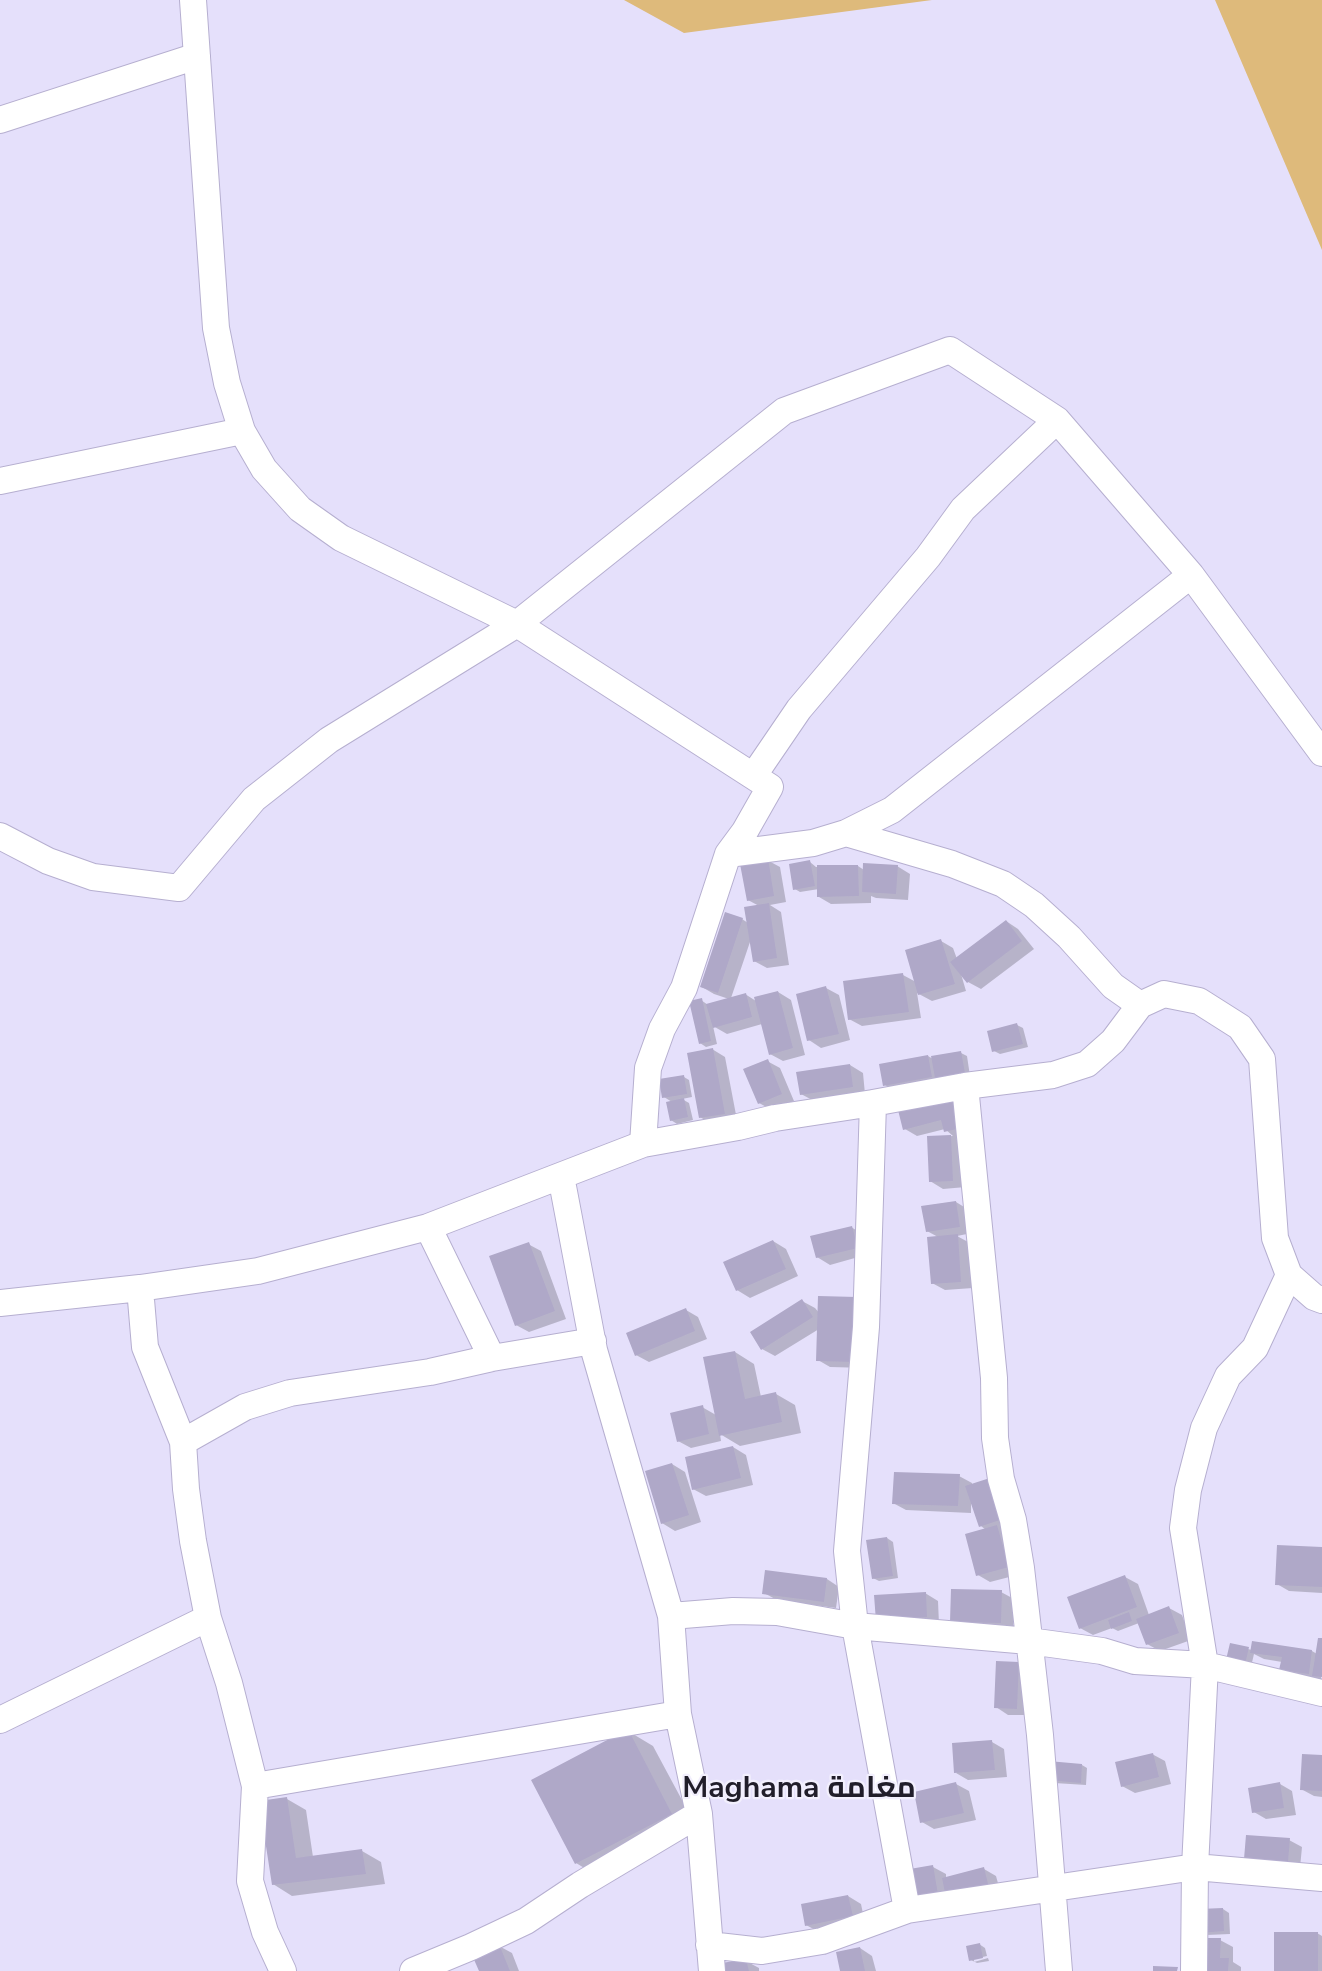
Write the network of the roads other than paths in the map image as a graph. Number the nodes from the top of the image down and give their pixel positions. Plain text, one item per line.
1 (193, 0) edge
2 (197, 56) junction
3 (0, 120) edge
4 (1058, 420) junction
5 (242, 431) junction
6 (0, 481) edge
7 (1191, 575) junction
8 (517, 624) junction
9 (1322, 753) edge
10 (754, 775) junction
11 (846, 833) junction
12 (0, 837) edge
13 (728, 854) junction
14 (1140, 1005) junction
15 (965, 1086) junction
16 (873, 1103) junction
17 (643, 1144) junction
18 (561, 1176) junction
19 (428, 1227) junction
20 (1289, 1275) junction
21 (140, 1288) junction
22 (1322, 1300) edge
23 (0, 1303) edge
24 (592, 1341) junction
25 (492, 1358) junction
26 (183, 1442) junction
27 (671, 1616) junction
28 (208, 1618) junction
29 (855, 1626) junction
30 (1029, 1641) junction
31 (1205, 1665) junction
32 (1322, 1693) edge
33 (678, 1714) junction
34 (0, 1720) edge
35 (255, 1786) junction
36 (699, 1814) junction
37 (1195, 1867) junction
38 (1322, 1878) edge
39 (1052, 1889) junction
40 (907, 1910) junction
41 (709, 1945) junction
42 (283, 1971) edge
43 (413, 1971) edge
44 (712, 1971) edge
45 (1059, 1971) edge
46 (1194, 1971) edge

1 - 2 street
2 - 3 street
2 - 5 street
4 - 7 street
4 - 8 street
4 - 10 street
5 - 6 street
5 - 8 street
7 - 9 street
7 - 11 street
8 - 10 street
8 - 12 street
10 - 13 street
11 - 13 street
11 - 14 street
13 - 17 street
14 - 15 street
14 - 20 street
15 - 16 street
15 - 30 street
16 - 17 street
16 - 29 street
17 - 18 street
18 - 19 street
18 - 24 street
19 - 21 street
19 - 25 street
20 - 22 street
20 - 31 street
21 - 23 street
21 - 26 street
24 - 25 street
24 - 27 street
25 - 26 street
26 - 28 street
27 - 29 street
27 - 33 street
28 - 34 street
28 - 35 street
29 - 30 street
29 - 40 street
30 - 31 street
30 - 39 street
31 - 32 street
31 - 37 street
33 - 35 street
33 - 36 street
35 - 42 street
36 - 41 street
36 - 43 street
37 - 38 street
37 - 39 street
37 - 46 street
39 - 40 street
39 - 45 street
40 - 41 street
41 - 44 street

